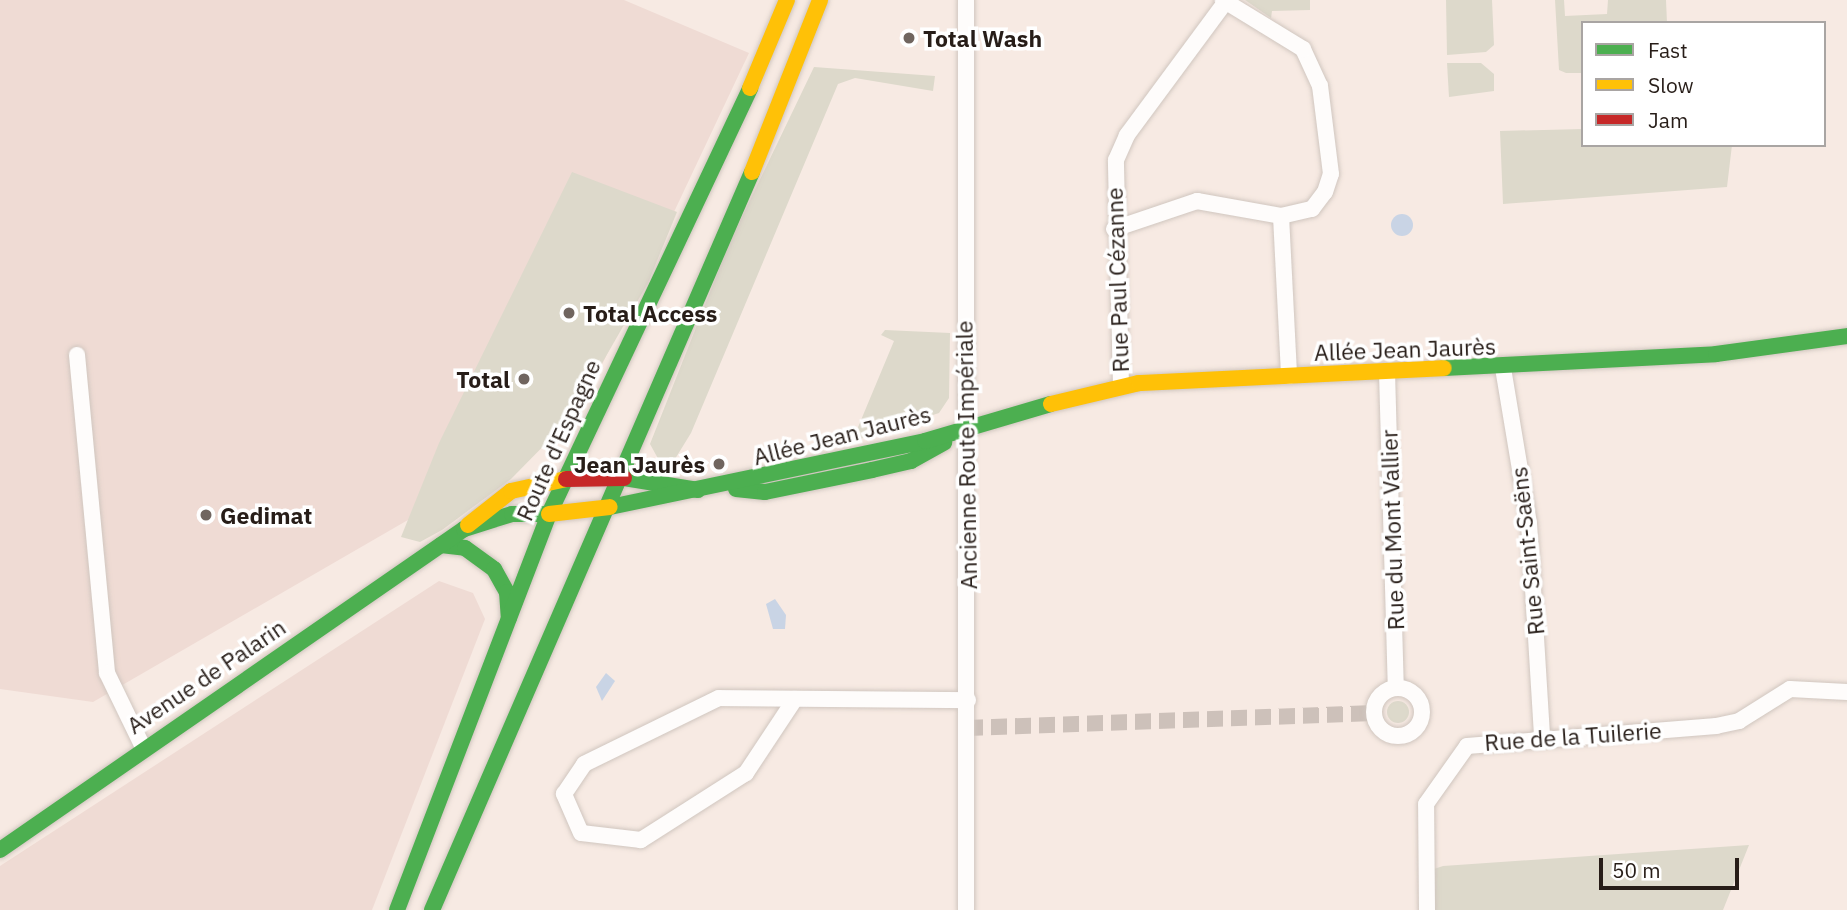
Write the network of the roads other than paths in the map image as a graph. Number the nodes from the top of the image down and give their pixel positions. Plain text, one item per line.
1 (787, 0) edge
2 (820, 0) edge
3 (966, 0) edge
4 (1226, 0) edge
5 (1281, 216) junction
6 (1114, 229) junction
7 (1847, 336) edge
8 (77, 355) dead end
9 (1503, 368) junction
10 (1387, 372) junction
11 (1289, 376) junction
12 (1121, 386) junction
13 (967, 424) junction
14 (624, 478) junction
15 (566, 479) junction
16 (700, 491) junction
17 (610, 507) junction
18 (549, 514) junction
19 (464, 529) junction
20 (441, 545) junction
21 (506, 632) junction
22 (1396, 688) dead end
23 (1847, 692) edge
24 (795, 699) junction
25 (968, 700) junction
26 (1542, 736) junction
27 (143, 747) junction
28 (0, 850) edge
29 (397, 910) edge
30 (432, 910) edge
31 (966, 910) edge
32 (1427, 910) edge

1 - 15 main road, Route d'Espagne
2 - 14 main road
3 - 13 street, Ancienne Route Impériale
4 - 5 street
4 - 6 street, Rue Paul Cézanne
5 - 6 street
5 - 11 street
6 - 12 street, Rue Paul Cézanne
7 - 9 main road, Allée Jean Jaurès
8 - 27 street
9 - 10 main road, Allée Jean Jaurès
9 - 26 street, Rue Saint-Saëns
10 - 11 main road, Allée Jean Jaurès
10 - 22 street, Rue du Mont Vallier
11 - 12 main road, Allée Jean Jaurès
12 - 13 main road, Allée Jean Jaurès
13 - 16 main road, Allée Jean Jaurès
13 - 25 street, Ancienne Route Impériale
14 - 15 main road, Allée Jean Jaurès
14 - 16 main road, Allée Jean Jaurès
14 - 17 main road
15 - 18 main road, Route d'Espagne
15 - 19 main road, Avenue de Palarin
16 - 17 main road, Allée Jean Jaurès
17 - 18 main road, Allée Jean Jaurès
17 - 30 main road
18 - 19 main road, Avenue de Palarin
18 - 21 main road, Route d'Espagne
19 - 20 main road, Avenue de Palarin
20 - 21 main road
20 - 27 main road, Avenue de Palarin
21 - 29 main road, Route d'Espagne
23 - 26 street, Rue de la Tuilerie
24 - 24 street
24 - 25 street
25 - 31 street, Ancienne Route Impériale
26 - 32 street, Rue de la Tuilerie
27 - 28 main road, Avenue de Palarin

